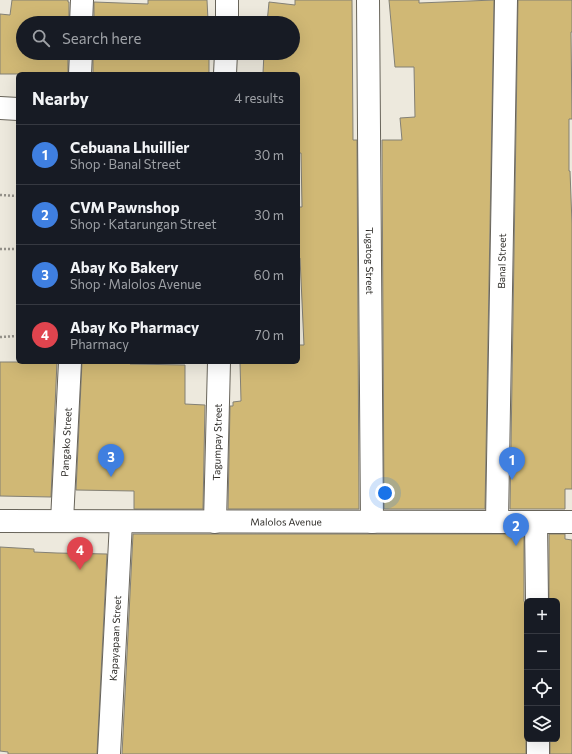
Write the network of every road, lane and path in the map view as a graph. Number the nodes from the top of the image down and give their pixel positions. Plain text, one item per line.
1 (82, 0) edge
2 (227, 0) edge
3 (368, 0) edge
4 (506, 0) edge
5 (81, 16) edge
6 (227, 16) edge
7 (81, 60) edge
8 (226, 60) edge
9 (80, 72) edge
10 (225, 72) edge
11 (0, 108) edge
12 (16, 109) edge
13 (0, 195) edge
14 (16, 196) edge
15 (0, 249) edge
16 (16, 249) edge
17 (16, 336) edge
18 (0, 337) edge
19 (70, 364) edge
20 (219, 364) edge
21 (62, 521) junction
22 (498, 521) junction
23 (0, 522) edge
24 (121, 522) junction
25 (215, 522) junction
26 (372, 522) junction
27 (536, 522) junction
28 (572, 522) edge
29 (537, 598) edge
30 (538, 742) edge
31 (109, 754) edge
32 (538, 754) edge

1 - 5 street
2 - 6 street
3 - 26 street, Tugatog Street
4 - 22 street, Banal Street
7 - 9 street
8 - 10 street
11 - 12 street
13 - 14 path
15 - 16 path
17 - 18 path
19 - 21 street, Pangako Street
20 - 25 street, Tagumpay Street
21 - 23 street, Malolos Avenue
21 - 24 street, Malolos Avenue
22 - 26 street, Malolos Avenue
22 - 27 street, Malolos Avenue
24 - 25 street, Malolos Avenue
24 - 31 street, Kapayapaan Street
25 - 26 street, Malolos Avenue
27 - 28 street, Malolos Avenue
27 - 29 street
30 - 32 street

